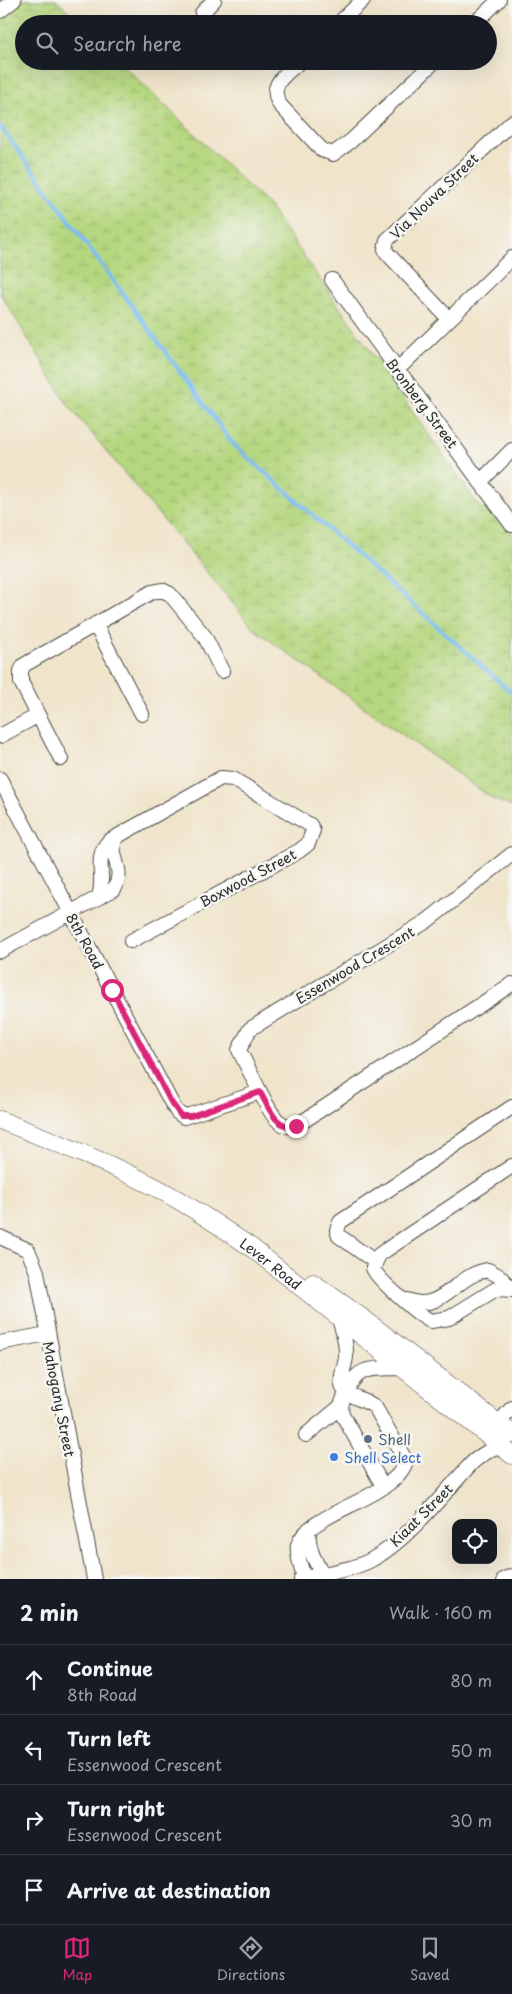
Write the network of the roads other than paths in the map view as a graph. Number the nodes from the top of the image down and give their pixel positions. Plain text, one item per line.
1 (14, 0) edge
2 (214, 0) edge
3 (363, 0) edge
4 (499, 0) edge
5 (0, 11) edge
6 (202, 13) dead end
7 (347, 15) edge
8 (483, 15) edge
9 (291, 70) edge
10 (426, 70) edge
11 (512, 122) edge
12 (512, 258) edge
13 (332, 280) dead end
14 (449, 319) junction
15 (397, 370) junction
16 (512, 450) edge
17 (480, 482) junction
18 (512, 525) edge
19 (96, 624) junction
20 (222, 671) dead end
21 (142, 714) dead end
22 (37, 716) junction
23 (0, 736) edge
24 (61, 759) dead end
25 (0, 779) edge
26 (512, 854) edge
27 (70, 914) junction
28 (131, 941) dead end
29 (0, 951) edge
30 (512, 984) edge
31 (260, 1092) junction
32 (512, 1107) edge
33 (0, 1112) edge
34 (0, 1120) edge
35 (512, 1166) edge
36 (0, 1237) edge
37 (374, 1261) junction
38 (512, 1290) edge
39 (404, 1299) junction
40 (339, 1319) junction
41 (47, 1334) junction
42 (0, 1343) edge
43 (401, 1368) junction
44 (346, 1393) junction
45 (340, 1407) junction
46 (512, 1408) edge
47 (306, 1435) dead end
48 (504, 1436) edge
49 (383, 1486) junction
50 (309, 1529) junction
51 (322, 1574) junction
52 (512, 1576) edge
53 (94, 1579) edge
54 (303, 1579) edge
55 (504, 1579) edge

1 - 5 street
2 - 6 street
3 - 7 street
4 - 8 street
9 - 10 street
11 - 14 street, Via Nouva Street
12 - 14 street
13 - 15 street, Bronberg Street
14 - 15 street
15 - 17 street, Bronberg Street
16 - 17 street
17 - 18 street, Bronberg Street
19 - 20 street
19 - 21 street
19 - 22 street
22 - 23 street
22 - 24 street
25 - 27 street, 8th Road
26 - 31 street, Essenwood Crescent
27 - 28 street, Boxwood Street
27 - 29 street, Boxwood Street
27 - 31 street, 8th Road
30 - 31 street, Essenwood Crescent
32 - 37 street
33 - 48 main road, Lever Road
34 - 40 main road, Lever Road
35 - 37 street
36 - 41 street, Mahogany Street
37 - 39 street
38 - 39 street
38 - 39 street
40 - 43 main road, Lever Road
40 - 44 street
41 - 42 street
41 - 53 street, Mahogany Street
43 - 44 street
43 - 48 main road, Lever Road
44 - 45 street
44 - 49 street
45 - 47 street
45 - 49 street
46 - 48 street, Kiaat Street
48 - 51 street, Kiaat Street
49 - 50 street
50 - 51 street
50 - 54 street
51 - 54 street, Kiaat Street
52 - 55 street

